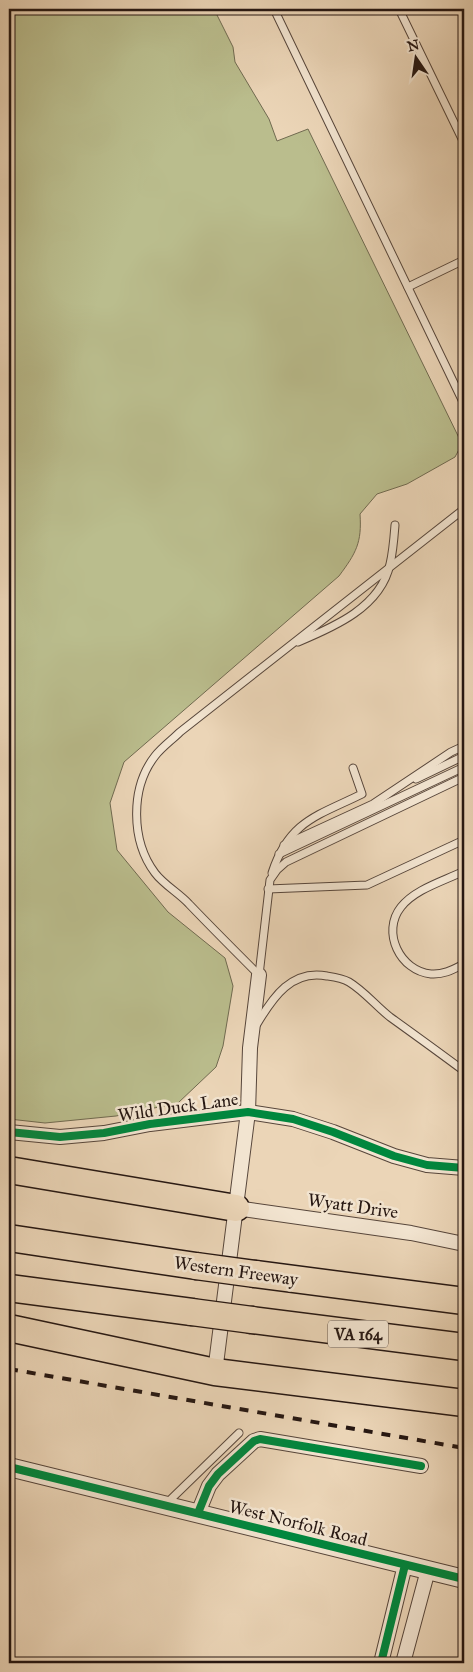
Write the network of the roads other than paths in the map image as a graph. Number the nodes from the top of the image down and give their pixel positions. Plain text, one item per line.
1 (274, 9) edge
2 (399, 9) edge
3 (464, 144) edge
4 (464, 260) edge
5 (408, 287) junction
6 (464, 404) edge
7 (464, 509) edge
8 (396, 525) dead end
9 (390, 566) junction
10 (286, 648) junction
11 (464, 746) edge
12 (464, 756) edge
13 (464, 767) edge
14 (353, 768) dead end
15 (464, 777) edge
16 (393, 790) junction
17 (464, 840) edge
18 (284, 845) junction
19 (280, 854) junction
20 (464, 871) edge
21 (270, 880) junction
22 (268, 889) junction
23 (464, 964) edge
24 (258, 975) junction
25 (252, 1033) junction
26 (464, 1072) edge
27 (248, 1112) junction
28 (9, 1132) edge
29 (464, 1168) edge
30 (9, 1170) edge
31 (236, 1208) junction
32 (9, 1238) edge
33 (464, 1244) edge
34 (9, 1288) edge
35 (464, 1301) edge
36 (9, 1328) edge
37 (464, 1347) edge
38 (215, 1372) junction
39 (464, 1403) edge
40 (239, 1433) dead end
41 (421, 1466) dead end
42 (9, 1467) edge
43 (165, 1505) junction
44 (198, 1513) junction
45 (405, 1564) junction
46 (428, 1570) junction
47 (464, 1579) edge
48 (381, 1663) edge
49 (403, 1663) edge

1 - 5 lane
2 - 3 lane
4 - 5 lane
5 - 6 lane
7 - 9 lane
8 - 9 lane
9 - 10 lane
9 - 10 lane
10 - 24 lane
11 - 16 lane
12 - 16 lane
13 - 19 lane
14 - 18 lane
15 - 21 lane
16 - 18 lane
17 - 22 lane
18 - 19 lane
19 - 21 lane
20 - 23 lane
21 - 22 lane
22 - 24 lane
24 - 25 street
25 - 26 lane
25 - 27 street
27 - 28 street, Wild Duck Lane
27 - 29 street, Wild Duck Lane
27 - 31 street
30 - 31 highway
31 - 33 street, Wyatt Drive
31 - 38 street
32 - 35 highway, Western Freeway, bridge
34 - 37 highway, VA 164, bridge
36 - 38 highway
38 - 39 highway
40 - 43 lane
41 - 44 street
42 - 43 street, West Norfolk Road
43 - 44 street, West Norfolk Road
44 - 45 street, West Norfolk Road
45 - 46 street, West Norfolk Road
45 - 48 street
46 - 47 street, West Norfolk Road
46 - 49 street

